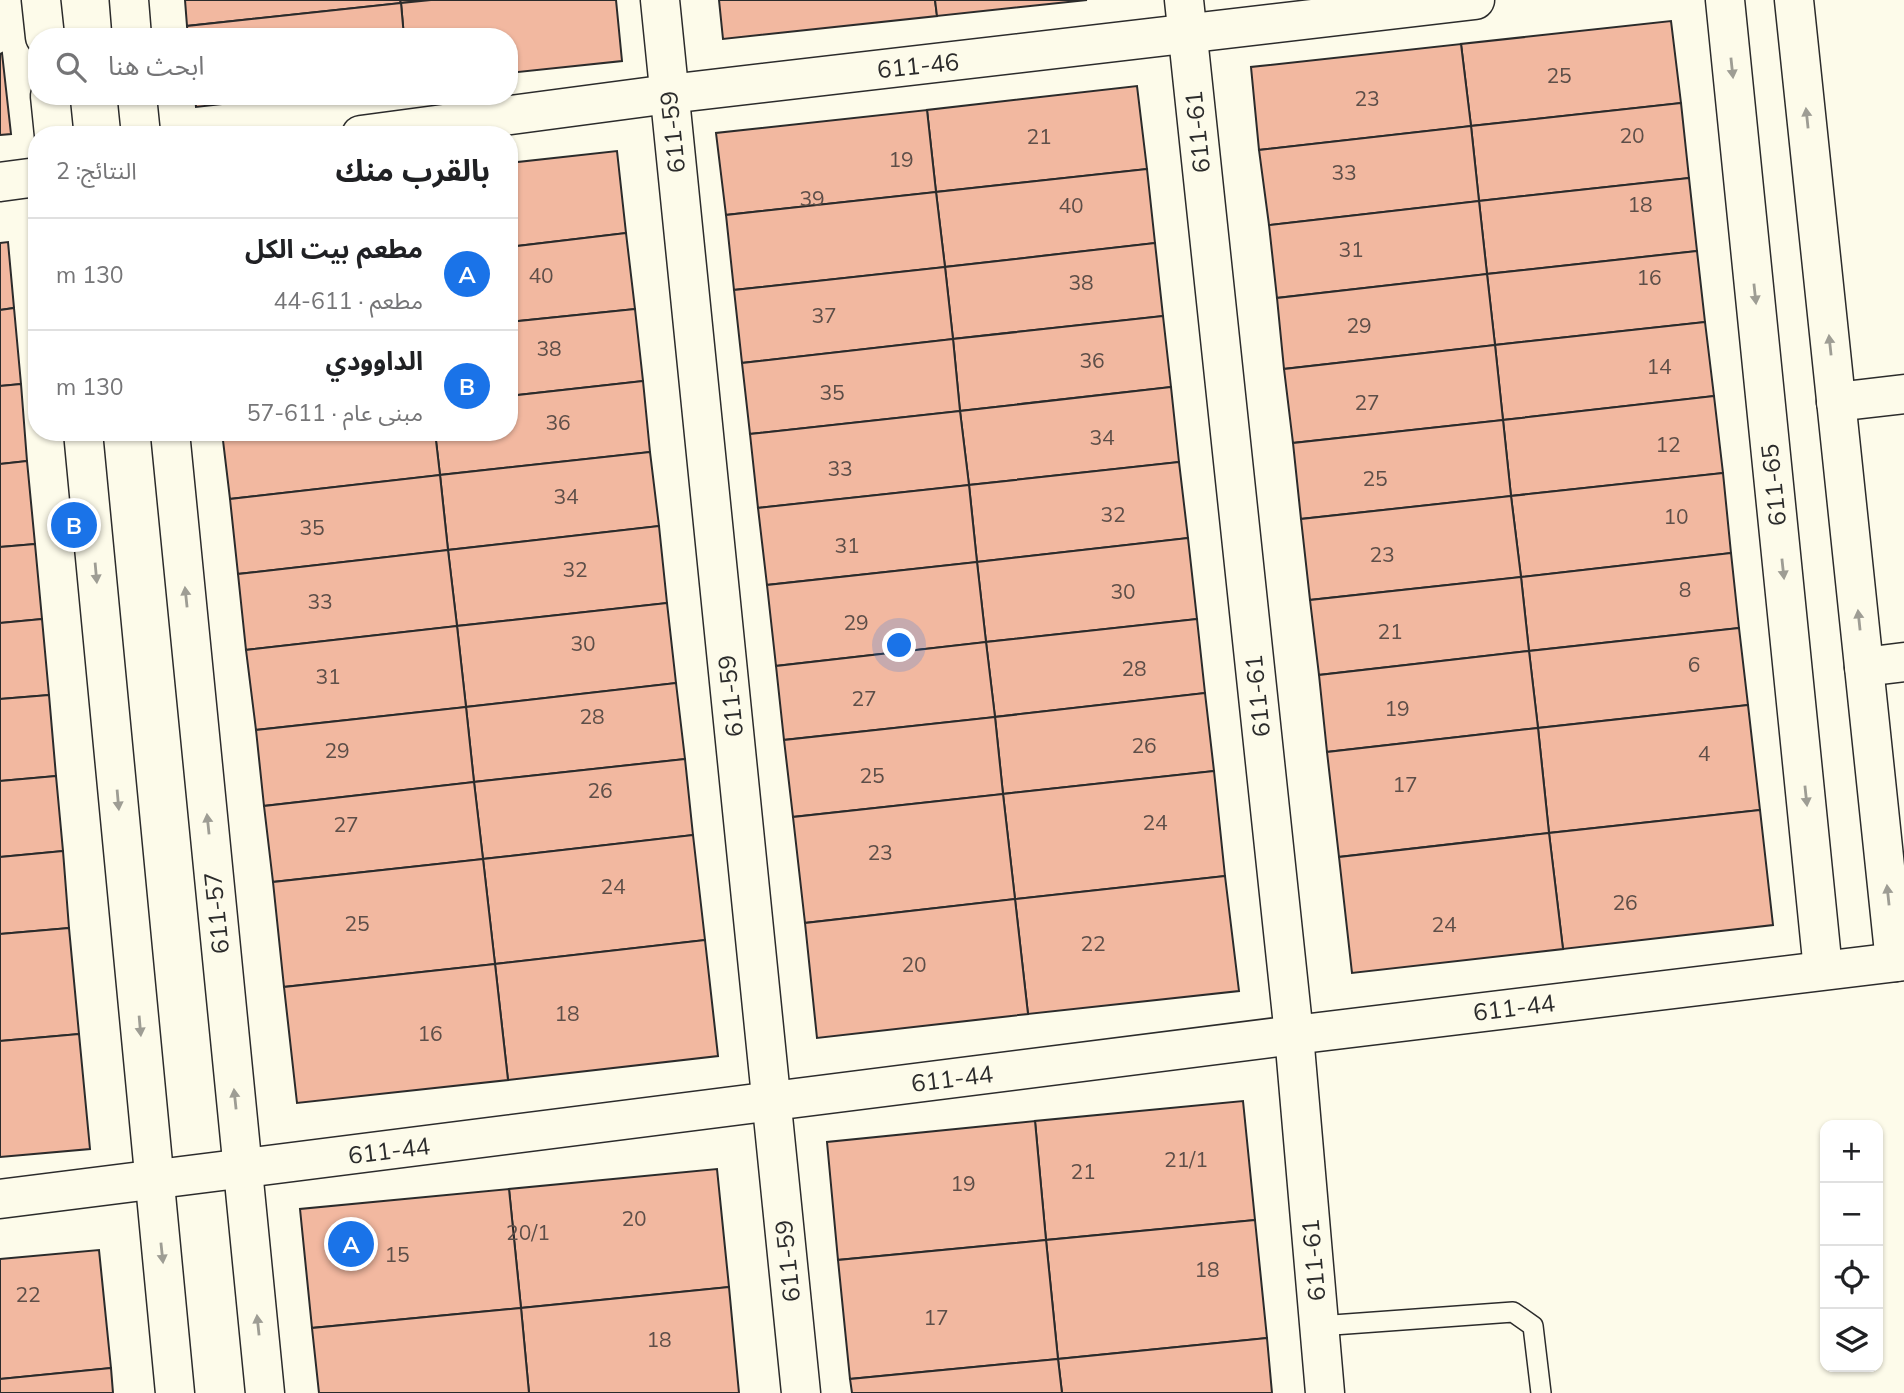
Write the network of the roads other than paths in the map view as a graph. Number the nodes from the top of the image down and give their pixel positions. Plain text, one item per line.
1 (41, 0) edge
2 (129, 0) edge
3 (660, 0) edge
4 (1475, 0) edge
5 (1725, 0) edge
6 (1794, 0) edge
7 (1186, 18) edge
8 (44, 28) edge
9 (131, 28) edge
10 (668, 94) junction
11 (51, 105) edge
12 (138, 105) edge
13 (53, 126) edge
14 (140, 126) edge
15 (428, 126) edge
16 (28, 178) edge
17 (0, 182) edge
18 (1904, 394) edge
19 (1836, 402) junction
20 (84, 441) edge
21 (171, 441) edge
22 (1904, 662) edge
23 (1864, 667) junction
24 (1900, 962) edge
25 (1823, 970) junction
26 (1294, 1035) junction
27 (772, 1102) junction
28 (242, 1169) junction
29 (155, 1180) junction
30 (0, 1199) edge
31 (1319, 1326) junction
32 (175, 1393) edge
33 (265, 1393) edge
34 (801, 1393) edge
35 (1325, 1393) edge
36 (1541, 1393) edge

1 - 8 street
2 - 9 street
3 - 10 street, 611-59
4 - 7 street, 611-46
5 -> 25 street, 611-65
19 -> 6 street
7 - 10 street, 611-46
7 - 26 street, 611-61
10 - 15 street, 611-46
10 - 27 street, 611-59
11 - 13 street
12 - 14 street
16 - 17 street
18 - 19 street
23 -> 19 street
20 -> 29 street
28 -> 21 street, 611-57
22 - 23 street
24 -> 23 street
24 - 25 street, 611-44
25 - 26 street, 611-44
26 - 27 street, 611-44
26 - 31 street, 611-61
27 - 28 street, 611-44
27 - 34 street, 611-59
28 - 29 street, 611-44
33 -> 28 street, 611-57
29 - 30 street, 611-44
29 -> 32 street
31 - 35 street, 611-61
31 - 36 lane

